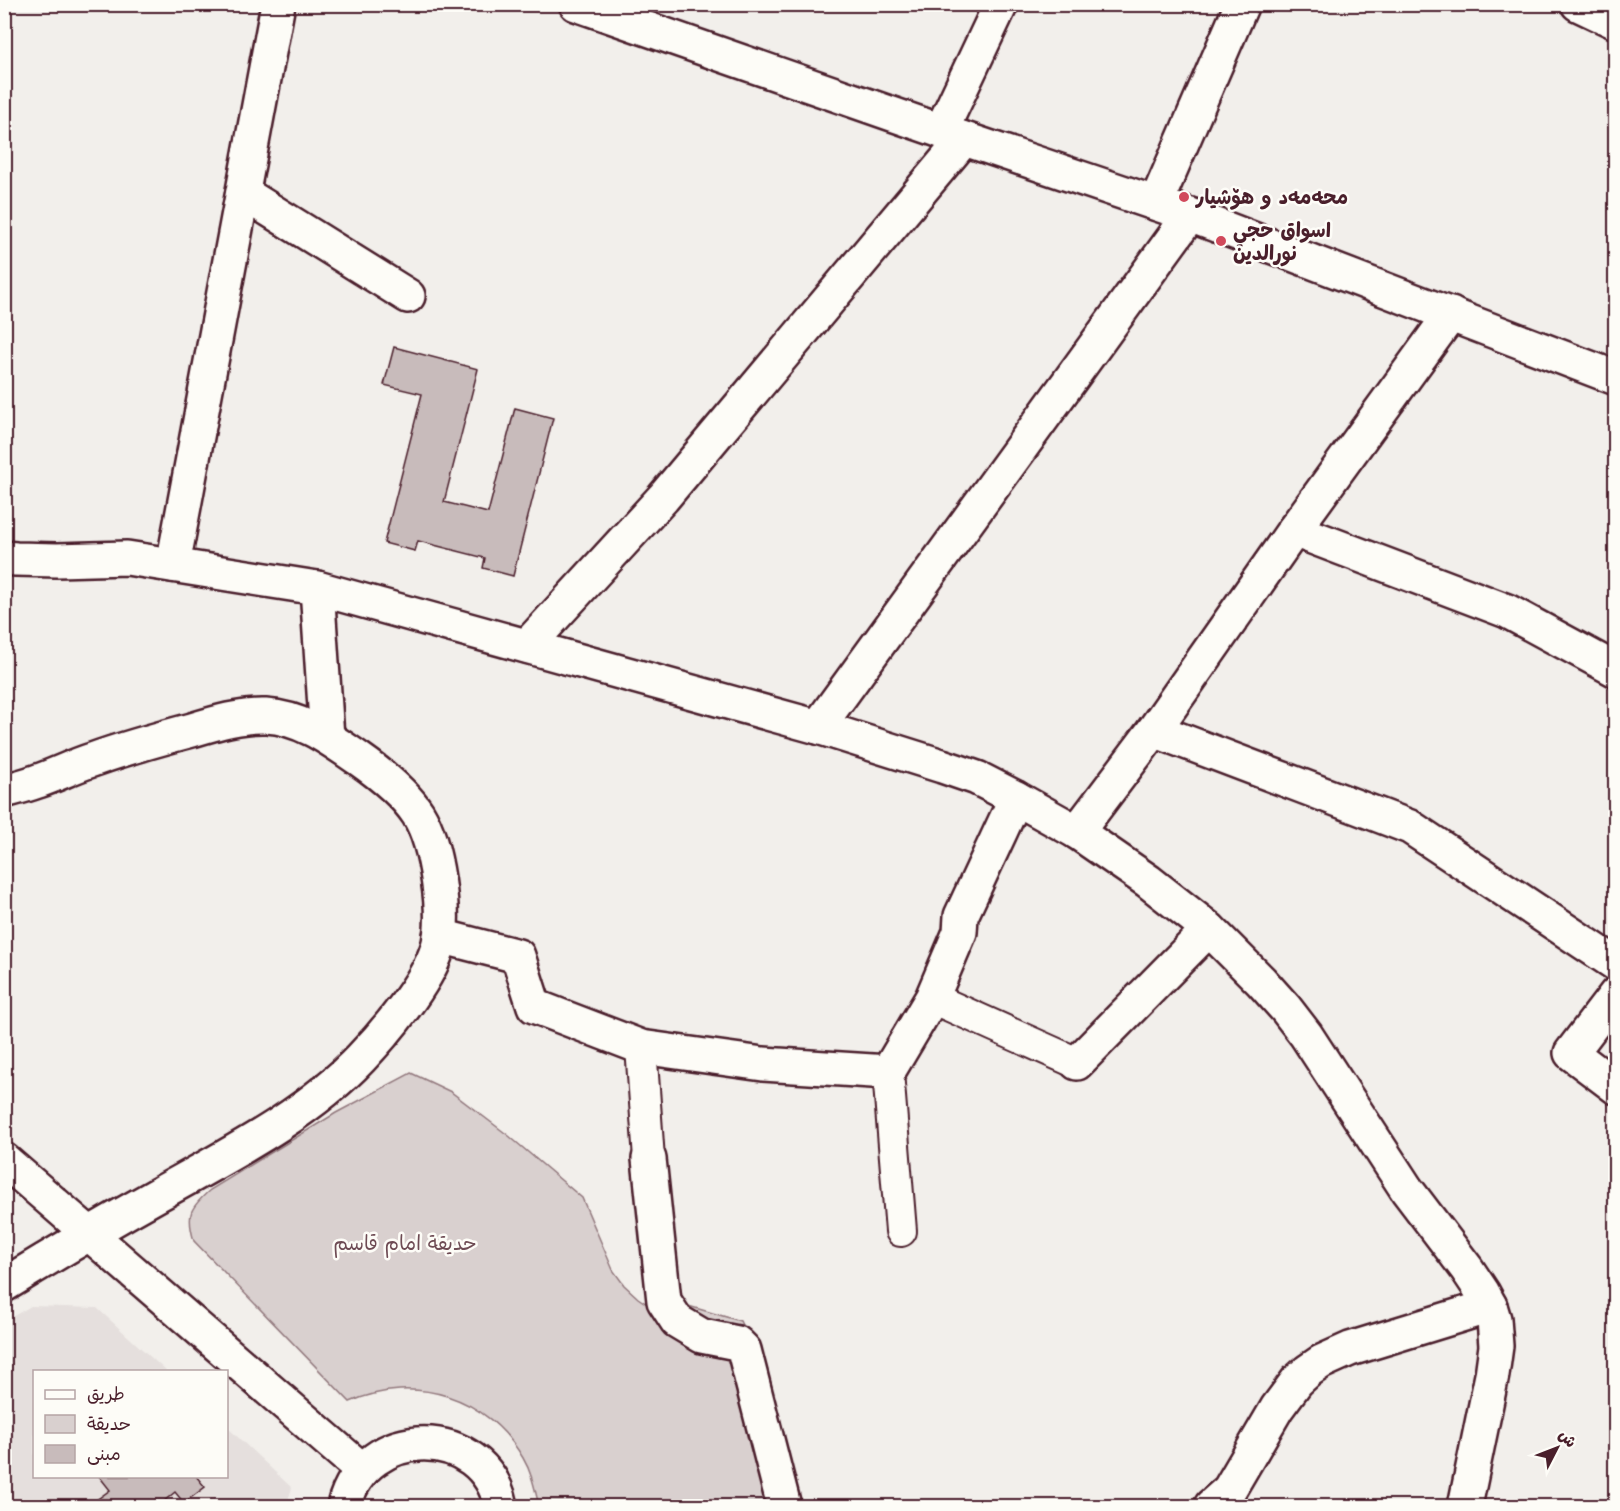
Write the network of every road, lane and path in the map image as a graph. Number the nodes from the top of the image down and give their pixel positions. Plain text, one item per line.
1 (278, 4) edge
2 (576, 4) edge
3 (1001, 4) edge
4 (1242, 4) edge
5 (1578, 4) edge
6 (1616, 22) edge
7 (952, 135) junction
8 (243, 193) junction
9 (1156, 204) junction
10 (1190, 215) junction
11 (408, 296) dead end
12 (1451, 314) junction
13 (1616, 378) edge
14 (1294, 530) junction
15 (4, 558) edge
16 (173, 565) junction
17 (317, 588) junction
18 (527, 646) junction
19 (1616, 670) edge
20 (818, 727) junction
21 (1154, 730) junction
22 (327, 737) junction
23 (4, 791) edge
24 (1017, 798) junction
25 (1077, 832) junction
26 (1209, 929) junction
27 (440, 936) junction
28 (1616, 964) edge
29 (1616, 994) edge
30 (932, 998) junction
31 (641, 1047) junction
32 (1077, 1063) joint
33 (888, 1072) junction
34 (1616, 1087) edge
35 (4, 1160) edge
36 (650, 1160) joint
37 (901, 1231) dead end
38 (89, 1233) junction
39 (4, 1285) edge
40 (1490, 1306) junction
41 (362, 1470) junction
42 (344, 1506) edge
43 (501, 1506) edge
44 (784, 1506) edge
45 (1210, 1506) edge
46 (1465, 1506) edge

1 - 8 street
2 - 7 street
3 - 7 street
4 - 9 street
5 - 6 street
7 - 9 street
7 - 18 street
8 - 11 street
8 - 16 street
9 - 10 street
10 - 12 street
10 - 20 street
12 - 13 street
12 - 14 street
14 - 19 street
14 - 21 street
15 - 16 street
16 - 17 street
17 - 18 street
17 - 22 street
18 - 20 street
20 - 24 street
21 - 25 street
21 - 28 street
22 - 23 street
22 - 27 street
24 - 25 street
24 - 30 street
25 - 26 street
26 - 32 street
26 - 40 street
27 - 31 street
27 - 38 street
29 - 34 street
30 - 32 street
30 - 33 street
31 - 33 street
31 - 36 street
33 - 37 street
35 - 38 street
36 - 44 street
38 - 39 street
38 - 41 street
40 - 45 street
40 - 46 street
41 - 42 street
41 - 43 street

